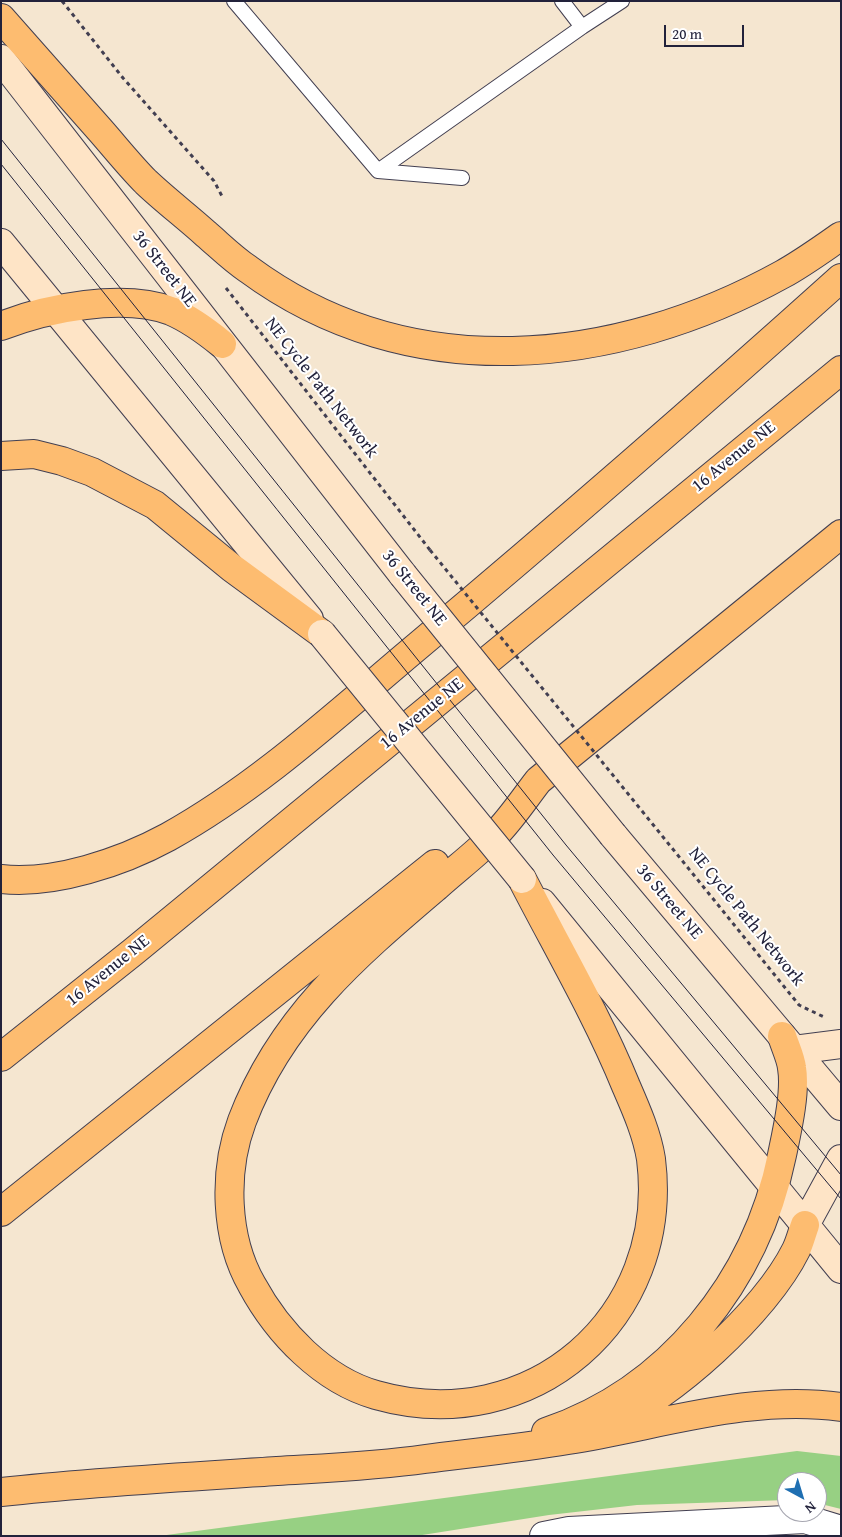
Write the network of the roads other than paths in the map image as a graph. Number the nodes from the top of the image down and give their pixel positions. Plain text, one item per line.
1 (234, 1) edge
2 (562, 1) edge
3 (622, 1) edge
4 (1, 18) edge
5 (582, 27) junction
6 (1, 59) edge
7 (378, 171) junction
8 (462, 178) dead end
9 (841, 236) edge
10 (1, 243) edge
11 (841, 278) edge
12 (56, 310) junction
13 (1, 326) edge
14 (222, 344) junction
15 (841, 370) edge
16 (1, 456) edge
17 (841, 534) edge
18 (322, 634) junction
19 (538, 781) junction
20 (1, 879) edge
21 (522, 879) junction
22 (836, 1032) edge
23 (788, 1043) junction
24 (1, 1057) edge
25 (841, 1106) edge
26 (841, 1160) edge
27 (776, 1189) junction
28 (1, 1212) edge
29 (806, 1225) junction
30 (841, 1269) edge
31 (841, 1407) edge
32 (568, 1440) junction
33 (500, 1448) junction
34 (1, 1492) edge
35 (841, 1530) edge
36 (544, 1536) edge

1 - 7 lane
2 - 5 lane
3 - 5 lane
4 - 9 highway
5 - 7 lane
6 - 14 main road, 36 Street NE
7 - 8 lane
10 - 12 main road
11 - 20 highway
12 - 13 highway
12 - 14 highway
12 - 18 main road
14 - 23 main road, 36 Street NE, bridge
15 - 24 highway, 16 Avenue NE
16 - 18 highway
17 - 19 highway
18 - 21 main road, bridge
19 - 21 highway
19 - 28 highway
21 - 27 main road
22 - 23 main road
23 - 25 main road, 36 Street NE
23 - 27 highway
26 - 29 main road
27 - 29 main road
27 - 33 highway
29 - 30 main road
29 - 32 highway
31 - 32 highway
32 - 33 highway
33 - 34 highway
35 - 36 street

